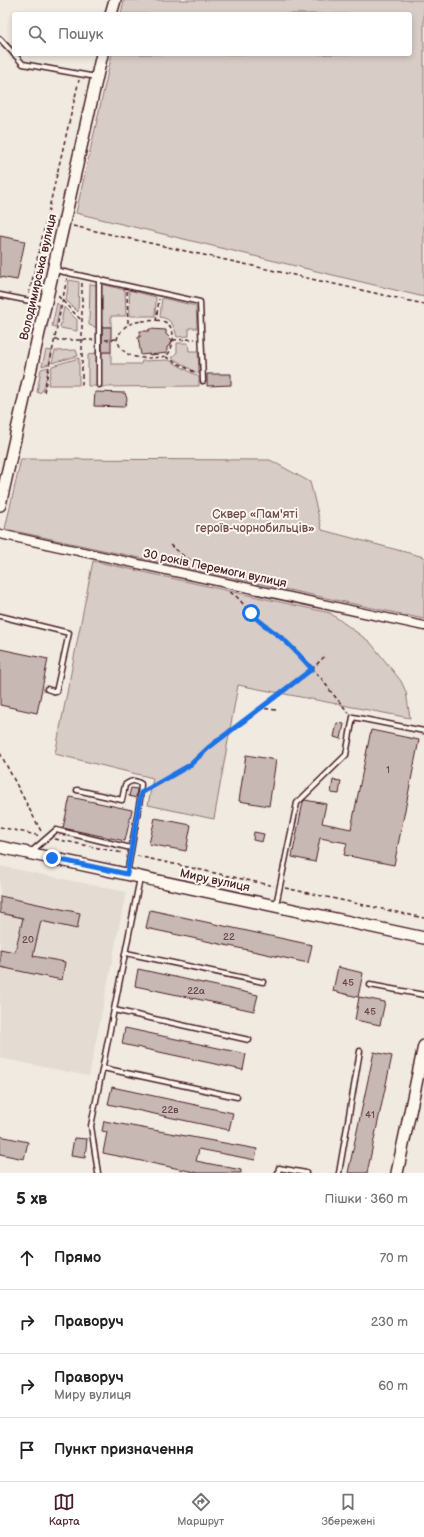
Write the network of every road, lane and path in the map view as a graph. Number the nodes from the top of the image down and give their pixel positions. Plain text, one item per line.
1 (115, 0) edge
2 (112, 12) edge
3 (0, 39) edge
4 (12, 52) edge
5 (16, 56) edge
6 (101, 56) edge
7 (80, 74) junction
8 (96, 77) junction
9 (63, 224) junction
10 (53, 270) junction
11 (69, 273) junction
12 (82, 276) junction
13 (99, 279) junction
14 (127, 285) junction
15 (160, 293) junction
16 (0, 295) edge
17 (57, 295) dead end
18 (27, 301) junction
19 (45, 304) junction
20 (424, 304) edge
21 (82, 321) junction
22 (156, 321) junction
23 (128, 324) junction
24 (202, 339) junction
25 (55, 340) junction
26 (82, 340) junction
27 (173, 340) junction
28 (165, 356) junction
29 (203, 379) joint
30 (82, 385) dead end
31 (99, 385) dead end
32 (44, 392) dead end
33 (0, 505) edge
34 (0, 534) edge
35 (170, 545) dead end
36 (212, 573) dead end
37 (227, 590) dead end
38 (0, 616) edge
39 (424, 626) edge
40 (324, 657) dead end
41 (312, 669) junction
42 (47, 690) dead end
43 (262, 708) junction
44 (276, 710) dead end
45 (353, 717) junction
46 (424, 731) edge
47 (0, 753) edge
48 (77, 790) dead end
49 (141, 793) junction
50 (0, 827) edge
51 (48, 837) junction
52 (0, 847) edge
53 (131, 848) junction
54 (30, 854) junction
55 (130, 855) junction
56 (127, 874) junction
57 (140, 877) junction
58 (277, 886) dead end
59 (285, 888) dead end
60 (276, 906) junction
61 (424, 918) edge
62 (424, 938) edge
63 (126, 953) junction
64 (263, 982) dead end
65 (370, 985) dead end
66 (424, 995) edge
67 (114, 1010) junction
68 (249, 1040) dead end
69 (424, 1046) edge
70 (360, 1051) dead end
71 (103, 1068) junction
72 (237, 1097) dead end
73 (98, 1173) edge
74 (278, 1173) edge
75 (306, 1173) edge
76 (339, 1173) edge
77 (397, 1173) edge

1 - 2 street
3 - 4 lane
5 - 7 lane
6 - 8 street, Володимирська вулиця
7 - 8 lane
7 - 18 path
8 - 9 street, Володимирська вулиця
9 - 10 street, Володимирська вулиця
9 - 20 path
10 - 11 lane
10 - 19 street, Володимирська вулиця
11 - 12 lane
11 - 25 path
12 - 13 lane
12 - 21 path
13 - 14 lane
13 - 31 lane
14 - 15 lane
14 - 23 path
15 - 22 path
15 - 24 lane
16 - 18 lane
17 - 21 path
18 - 19 lane
19 - 33 street, Володимирська вулиця
21 - 26 path
22 - 23 path
22 - 27 path
23 - 28 path
24 - 27 path
24 - 29 lane
25 - 26 path
25 - 32 path
26 - 30 path
27 - 28 path
28 - 29 path
34 - 39 street, 30 років Перемоги вулиця
35 - 36 path
37 - 41 path
38 - 42 lane
40 - 41 path
41 - 43 path
41 - 45 path
43 - 44 path
43 - 49 path
45 - 46 lane
45 - 60 lane
47 - 50 path
48 - 49 lane
49 - 53 lane
51 - 53 lane
51 - 54 lane
51 - 55 path
52 - 54 street, Миру вулиця
53 - 55 lane
54 - 56 street, Миру вулиця
55 - 56 lane
55 - 58 path
56 - 57 street, Миру вулиця
57 - 60 street, Миру вулиця
57 - 63 lane
59 - 61 path
60 - 62 street, Миру вулиця
63 - 64 lane
63 - 67 lane
65 - 66 lane
67 - 68 lane
67 - 71 lane
69 - 77 street
70 - 76 lane
71 - 72 lane
71 - 73 lane
74 - 75 lane

